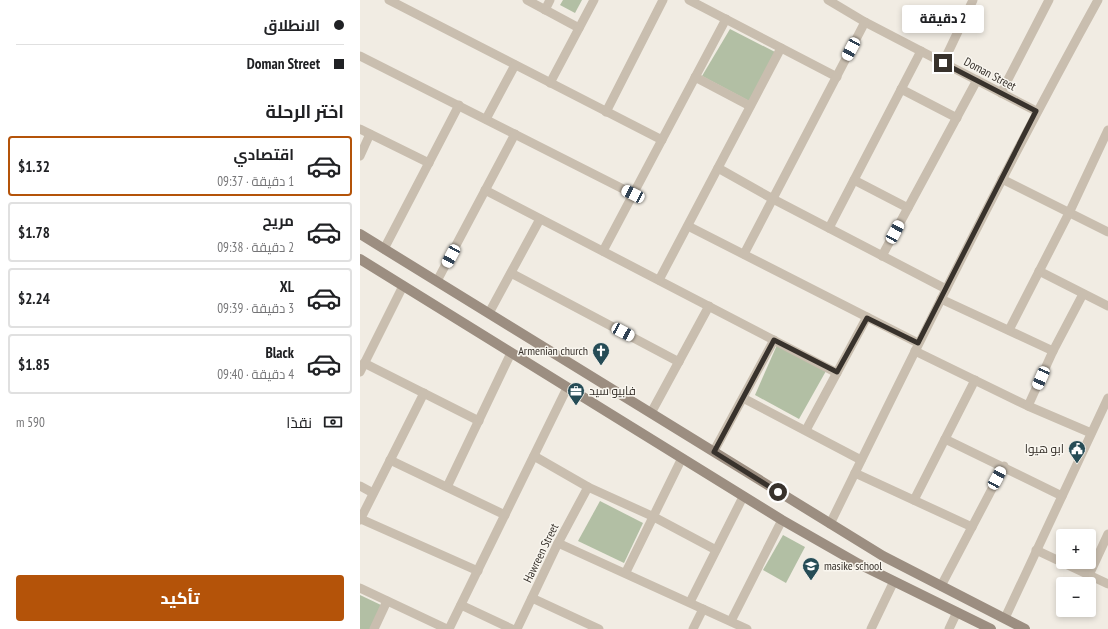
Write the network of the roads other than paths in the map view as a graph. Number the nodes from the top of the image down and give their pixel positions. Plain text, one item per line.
1 (389, 0) edge
2 (527, 0) edge
3 (550, 0) edge
4 (594, 0) edge
5 (663, 0) edge
6 (689, 0) edge
7 (1049, 0) edge
8 (1098, 0) edge
9 (830, 1) edge
10 (971, 1) edge
11 (545, 10) junction
12 (726, 19) junction
13 (865, 22) junction
14 (579, 28) junction
15 (781, 48) junction
16 (921, 51) junction
17 (360, 56) edge
18 (943, 63) junction
19 (515, 65) junction
20 (837, 76) junction
21 (695, 77) junction
22 (977, 80) junction
23 (550, 83) junction
24 (901, 89) junction
25 (1001, 93) junction
26 (459, 105) junction
27 (750, 106) junction
28 (1036, 111) junction
29 (606, 112) junction
30 (957, 118) junction
31 (486, 119) junction
32 (360, 129) edge
33 (1108, 130) edge
34 (370, 134) junction
35 (515, 134) junction
36 (662, 140) junction
37 (360, 156) edge
38 (429, 163) junction
39 (718, 168) junction
40 (1002, 179) junction
41 (854, 180) junction
42 (485, 190) junction
43 (633, 194) junction
44 (773, 199) junction
45 (908, 208) junction
46 (1070, 211) junction
47 (540, 219) junction
48 (688, 226) junction
49 (829, 228) junction
50 (1108, 232) edge
51 (360, 234) edge
52 (384, 249) junction
53 (603, 251) junction
54 (744, 254) junction
55 (882, 256) junction
56 (360, 259) edge
57 (1039, 271) junction
58 (511, 273) junction
59 (659, 280) junction
60 (437, 282) junction
61 (403, 286) junction
62 (946, 289) junction
63 (1083, 294) junction
64 (941, 299) junction
65 (709, 306) junction
66 (1108, 306) edge
67 (489, 313) junction
68 (867, 318) junction
69 (1009, 330) junction
70 (774, 340) junction
71 (916, 347) junction
72 (1053, 351) junction
73 (511, 353) junction
74 (679, 362) junction
75 (364, 363) junction
76 (360, 372) edge
77 (837, 372) junction
78 (975, 380) junction
79 (567, 388) junction
80 (424, 393) junction
81 (743, 398) junction
82 (1107, 404) edge
83 (1028, 406) junction
84 (651, 413) junction
85 (479, 421) junction
86 (806, 430) junction
87 (1091, 433) junction
88 (945, 439) junction
89 (714, 452) junction
90 (534, 456) junction
91 (682, 458) junction
92 (390, 460) junction
93 (861, 460) junction
94 (1004, 466) junction
95 (855, 473) junction
96 (360, 486) edge
97 (447, 487) junction
98 (588, 487) junction
99 (374, 493) junction
100 (1062, 496) junction
101 (743, 497) junction
102 (914, 500) junction
103 (505, 515) junction
104 (654, 517) junction
105 (360, 519) edge
106 (782, 520) junction
107 (830, 524) junction
108 (972, 527) junction
109 (1108, 534) edge
110 (558, 543) junction
111 (716, 550) junction
112 (1036, 550) junction
113 (478, 571) junction
114 (626, 572) junction
115 (1089, 575) junction
116 (894, 581) junction
117 (1108, 584) edge
118 (941, 586) junction
119 (360, 588) edge
120 (532, 598) junction
121 (387, 601) junction
122 (690, 602) junction
123 (461, 605) junction
124 (703, 609) junction
125 (957, 612) junction
126 (1005, 618) junction
127 (731, 621) junction
128 (374, 629) edge
129 (448, 629) edge
130 (512, 629) edge
131 (517, 629) edge
132 (599, 629) edge
133 (693, 629) edge
134 (747, 629) edge
135 (871, 629) edge
136 (949, 629) edge
137 (991, 629) edge
138 (1025, 629) edge

1 - 19 street
2 - 11 street
3 - 11 street
4 - 14 street
5 - 29 street
6 - 12 street
7 - 25 street
8 - 28 street
9 - 13 street, Doman Street
10 - 18 street
11 - 14 street
12 - 15 street
12 - 21 street
13 - 16 street, Doman Street
13 - 20 street
14 - 23 street
15 - 20 street
15 - 27 street
16 - 18 street, Doman Street
16 - 24 street
17 - 26 street
18 - 22 street, Doman Street
19 - 23 street
19 - 31 street
20 - 44 street
21 - 27 street
21 - 36 street
22 - 25 street, Doman Street
22 - 30 street
23 - 29 street
24 - 30 street
24 - 41 street
25 - 28 street, Doman Street
26 - 31 street
26 - 38 street
27 - 39 street
28 - 40 street
29 - 36 street
30 - 45 street
31 - 35 street
32 - 34 street
33 - 46 street
34 - 37 street
34 - 38 street
35 - 42 street
35 - 43 street
36 - 43 street
38 - 52 street
39 - 44 street
39 - 48 street
40 - 46 street
40 - 62 street
41 - 45 street
41 - 49 street
42 - 47 street
42 - 60 street
43 - 53 street
44 - 49 street
44 - 54 street
45 - 55 street
46 - 50 street
46 - 57 street
47 - 53 street
47 - 58 street
48 - 54 street
48 - 59 street
49 - 55 street
51 - 52 street
52 - 60 street
53 - 59 street
54 - 68 street
55 - 62 street
56 - 61 street
57 - 63 street
57 - 69 street
58 - 67 street
58 - 74 street
59 - 65 street
60 - 67 street
61 - 73 street
61 - 75 street
62 - 64 street
63 - 66 street
63 - 72 street
64 - 69 street
64 - 71 street
65 - 70 street
65 - 74 street
67 - 84 street
68 - 71 street
68 - 77 street
69 - 72 street
70 - 77 street
70 - 81 street
71 - 78 street
71 - 93 street
72 - 83 street
73 - 79 street
73 - 85 street
74 - 84 street
75 - 76 street
75 - 80 street
77 - 86 street
78 - 83 street
78 - 88 street
79 - 90 street
79 - 91 street
80 - 85 street
80 - 92 street
81 - 86 street
81 - 89 street
82 - 87 street
83 - 87 street
84 - 89 street
85 - 97 street
86 - 93 street
87 - 100 street
88 - 94 street
88 - 102 street
89 - 107 street
90 - 98 street
90 - 103 street
91 - 101 street
91 - 104 street
92 - 97 street
92 - 99 street
93 - 95 street
94 - 100 street
94 - 108 street
95 - 102 street
95 - 107 street
96 - 99 street
97 - 103 street
98 - 104 street
98 - 110 street, Hawreen Street
99 - 105 street
100 - 112 street
101 - 106 street
101 - 111 street
102 - 108 street
103 - 113 street
104 - 111 street
104 - 114 street
105 - 113 street
106 - 116 street
106 - 127 street
107 - 118 street
108 - 118 street
109 - 115 street
110 - 114 street
110 - 120 street, Hawreen Street
111 - 122 street
112 - 115 street
112 - 126 street
113 - 123 street
114 - 122 street
115 - 117 street
116 - 125 street
116 - 135 street
118 - 126 street
119 - 121 street
120 - 131 street, Hawreen Street
120 - 132 street
121 - 128 street
121 - 129 street
122 - 124 street
123 - 129 street
123 - 130 street
124 - 127 street
124 - 133 street
125 - 136 street
125 - 137 street
126 - 138 street
127 - 134 street

